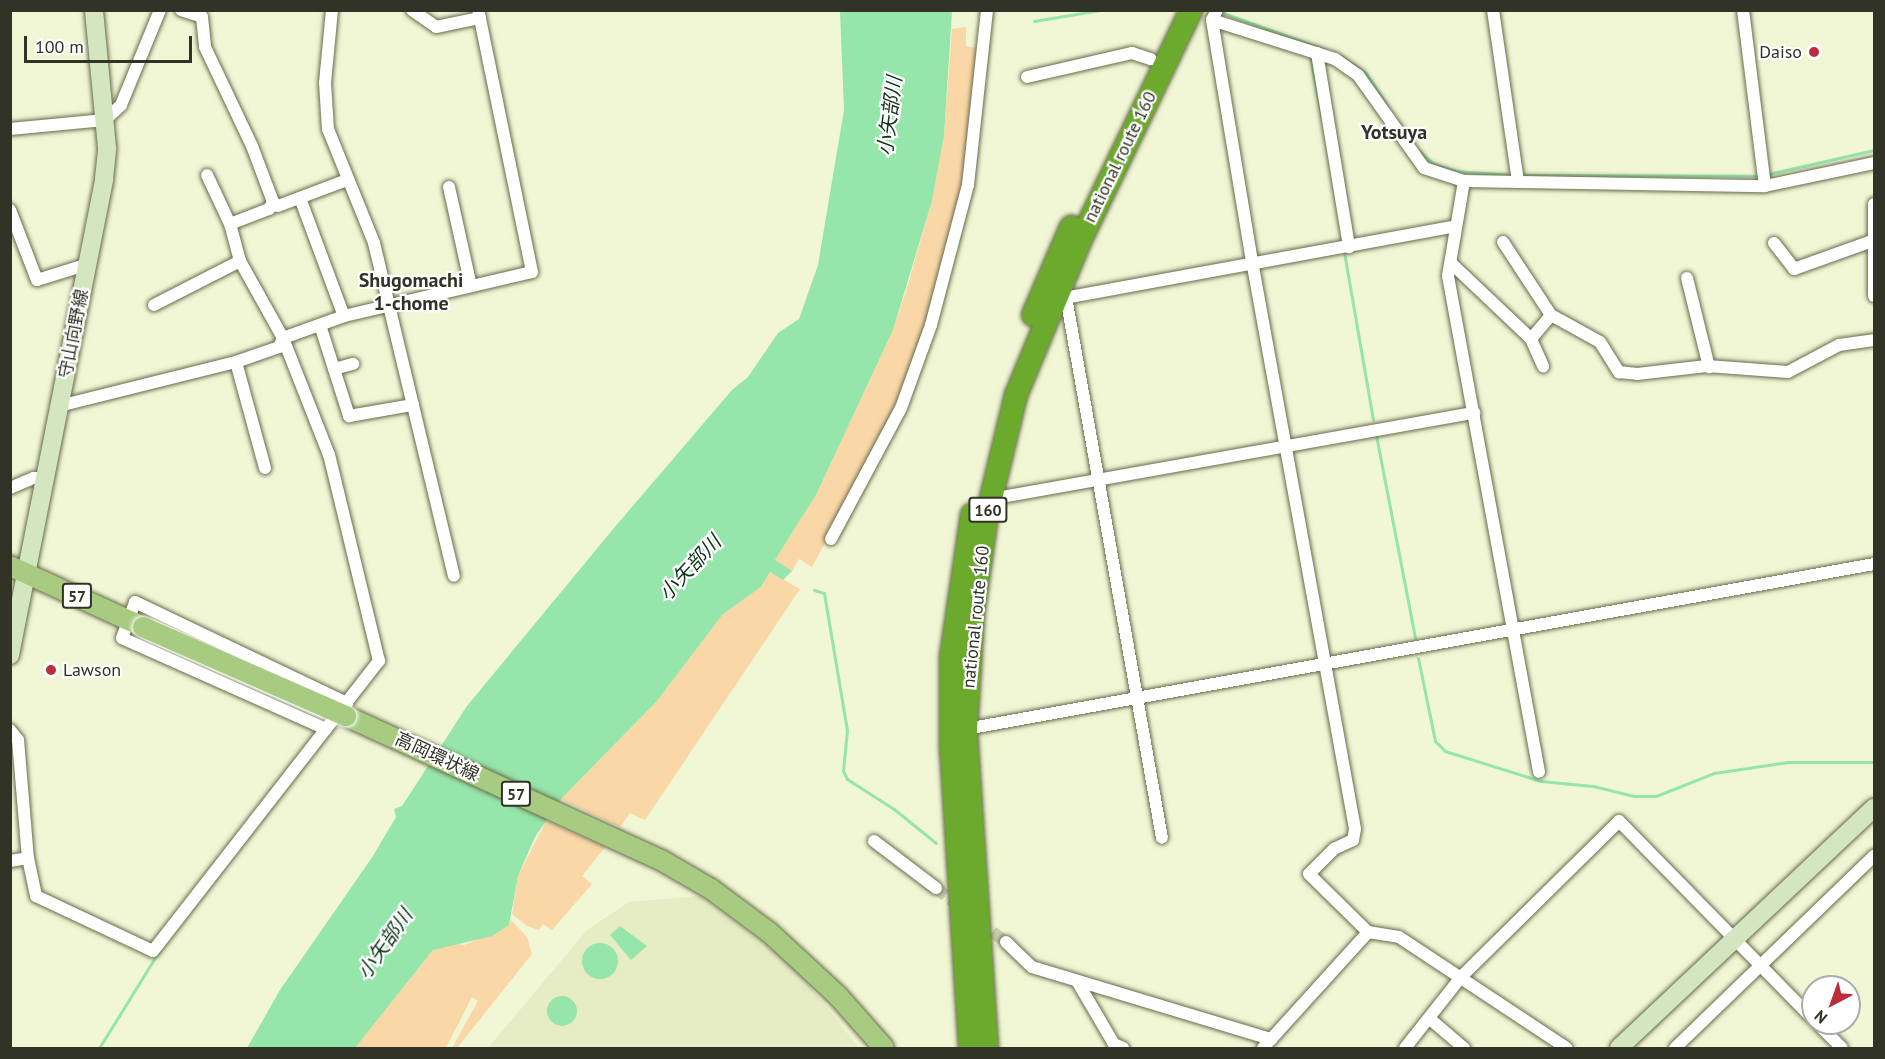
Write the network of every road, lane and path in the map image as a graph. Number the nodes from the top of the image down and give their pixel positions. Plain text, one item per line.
1 (94, 10) edge
2 (160, 10) edge
3 (181, 10) edge
4 (332, 10) edge
5 (412, 10) edge
6 (987, 10) edge
7 (1174, 10) edge
8 (1191, 10) edge
9 (1492, 10) edge
10 (1743, 10) edge
11 (479, 14) edge
12 (1214, 15) edge
13 (1317, 53) junction
14 (1151, 59) junction
15 (1028, 77) dead end
16 (105, 120) junction
17 (10, 129) edge
18 (1875, 163) edge
19 (207, 175) dead end
20 (1517, 176) junction
21 (347, 180) junction
22 (1464, 181) junction
23 (1766, 186) junction
24 (449, 187) dead end
25 (300, 198) junction
26 (273, 202) junction
27 (1875, 204) edge
28 (12, 218) edge
29 (230, 224) junction
30 (1453, 227) junction
31 (1872, 241) junction
32 (1503, 242) dead end
33 (1774, 243) dead end
34 (1349, 247) junction
35 (240, 261) junction
36 (1252, 261) junction
37 (1451, 263) junction
38 (88, 264) junction
39 (1687, 278) dead end
40 (471, 286) junction
41 (1875, 296) edge
42 (1061, 298) junction
43 (389, 304) junction
44 (154, 305) dead end
45 (1551, 315) junction
46 (344, 316) junction
47 (320, 325) junction
48 (283, 338) junction
49 (1532, 339) junction
50 (1875, 340) edge
51 (236, 362) junction
52 (353, 364) dead end
53 (1543, 366) dead end
54 (1709, 367) junction
55 (334, 369) junction
56 (413, 405) junction
57 (59, 406) junction
58 (1474, 413) junction
59 (1284, 448) junction
60 (265, 468) dead end
61 (47, 478) junction
62 (1099, 480) junction
63 (11, 485) edge
64 (990, 499) junction
65 (831, 539) dead end
66 (1875, 564) edge
67 (18, 570) edge
68 (454, 574) dead end
69 (135, 623) junction
70 (1512, 631) junction
71 (10, 655) edge
72 (1326, 664) junction
73 (1135, 697) junction
74 (347, 710) junction
75 (327, 729) junction
76 (966, 729) junction
77 (10, 730) edge
78 (1539, 772) dead end
79 (1875, 808) edge
80 (1162, 838) dead end
81 (874, 841) dead end
82 (1875, 856) edge
83 (28, 858) junction
84 (10, 861) edge
85 (936, 888) tunnel mouth
86 (1368, 932) junction
87 (1735, 938) junction
88 (1006, 942) tunnel mouth
89 (1761, 966) junction
90 (1461, 977) junction
91 (1077, 981) junction
92 (1801, 1007) edge
93 (1430, 1019) junction
94 (1829, 1035) edge
95 (1548, 1043) edge
96 (1267, 1044) edge
97 (884, 1048) edge
98 (970, 1048) edge
99 (987, 1048) edge
100 (1123, 1048) edge
101 (1405, 1048) edge
102 (1464, 1048) edge
103 (1567, 1048) edge
104 (1619, 1048) edge
105 (1675, 1048) edge
106 (1842, 1048) edge

1 - 16 main road, 守山向野線
2 - 16 street
3 - 26 street
4 - 21 street
5 - 11 street
6 - 65 street
7 - 14 highway, national route 160 / 160
8 - 42 highway, national route 160 / 160
9 - 20 street
10 - 23 street
11 - 40 street
12 - 13 street
12 - 36 street
13 - 22 street
13 - 34 street
14 - 15 street
14 - 98 highway, national route 160 / 160
16 - 17 street
16 - 38 main road, 守山向野線
18 - 23 street
19 - 29 street
20 - 22 street
20 - 23 street
21 - 25 street
21 - 43 street
22 - 30 street
24 - 40 street
25 - 26 street
25 - 46 street
26 - 29 street
27 - 31 street
28 - 38 street
29 - 35 street
30 - 34 street
30 - 37 street
31 - 33 street
31 - 41 street
32 - 45 street
34 - 36 street
35 - 44 street
35 - 48 street
36 - 42 street
36 - 59 street
37 - 49 street
37 - 58 street
38 - 57 main road, 守山向野線
39 - 54 street
40 - 43 street
42 - 62 street
42 - 64 highway, national route 160 / 160
43 - 46 street
43 - 56 street
45 - 49 street
45 - 54 street
46 - 47 street
47 - 48 street
47 - 55 street
48 - 51 street
48 - 74 street
49 - 53 street
50 - 54 street
51 - 57 street
51 - 60 street
52 - 55 street
55 - 56 street
56 - 68 street
57 - 61 main road, 守山向野線
58 - 59 street
58 - 70 street
59 - 62 street
59 - 72 street
61 - 63 street
61 - 67 main road, 守山向野線
62 - 64 street
62 - 73 street
64 - 76 highway, national route 160 / 160
66 - 70 street
67 - 69 main road, 高岡環状線 / 57
67 - 71 main road, 守山向野線
69 - 74 main road, 高岡環状線 / 57, bridge
69 - 74 street
69 - 75 street
70 - 72 street
70 - 78 street
72 - 73 street
72 - 86 street
73 - 76 street
73 - 80 street
74 - 75 street
74 - 97 main road, 高岡環状線 / 57
75 - 83 street
76 - 99 highway, national route 160 / 160
77 - 83 street
79 - 87 main road
81 - 85 street
82 - 89 street
83 - 84 street
86 - 90 street
86 - 96 street
87 - 89 street
87 - 90 street
87 - 104 main road
88 - 91 street
89 - 92 street
89 - 105 street
90 - 93 street
90 - 95 street
91 - 96 street
91 - 100 street
93 - 101 street
93 - 102 street
94 - 106 street
95 - 103 street

